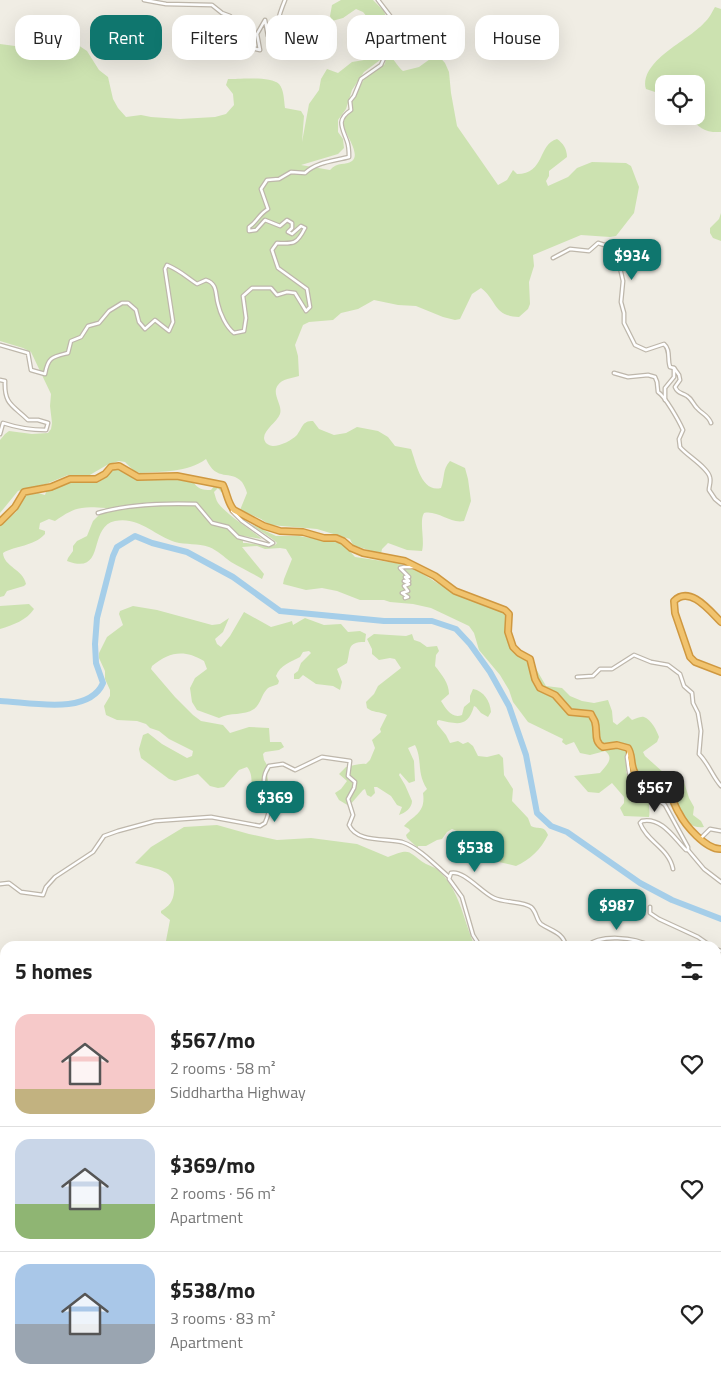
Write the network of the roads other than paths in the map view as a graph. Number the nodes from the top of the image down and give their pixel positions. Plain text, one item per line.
1 (144, 0) edge
2 (286, 0) edge
3 (378, 0) edge
4 (553, 258) dead end
5 (0, 345) edge
6 (674, 368) junction
7 (614, 373) dead end
8 (0, 380) edge
9 (665, 402) junction
10 (711, 423) dead end
11 (0, 434) edge
12 (721, 504) edge
13 (230, 507) junction
14 (98, 513) dead end
15 (0, 522) edge
16 (416, 567) junction
17 (405, 598) dead end
18 (721, 622) edge
19 (721, 672) edge
20 (577, 676) dead end
21 (629, 750) junction
22 (721, 786) edge
23 (721, 831) edge
24 (701, 838) junction
25 (721, 849) edge
26 (688, 850) junction
27 (673, 869) dead end
28 (449, 878) junction
29 (721, 882) edge
30 (0, 884) edge
31 (650, 907) dead end
32 (477, 941) edge
33 (564, 941) edge
34 (594, 941) edge
35 (638, 941) edge
36 (703, 941) edge

1 - 2 street
3 - 5 street
4 - 6 street
6 - 9 street
6 - 10 street
7 - 9 street
8 - 11 street
9 - 12 street
13 - 14 street
13 - 15 highway
13 - 16 highway
16 - 17 street
16 - 21 highway
18 - 19 highway
20 - 22 street
21 - 24 highway
21 - 26 street
23 - 24 street
24 - 25 highway
26 - 27 street
26 - 29 street
28 - 30 street
28 - 32 street
28 - 33 street
31 - 36 street
34 - 35 street

